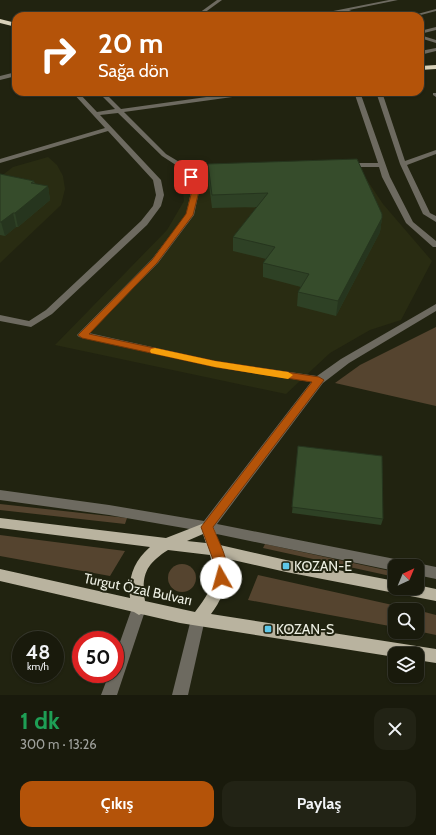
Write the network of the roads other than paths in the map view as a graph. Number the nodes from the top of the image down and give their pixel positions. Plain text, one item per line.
1 (220, 0) edge
2 (396, 0) edge
3 (345, 10) junction
4 (436, 10) edge
5 (203, 12) edge
6 (333, 12) edge
7 (351, 12) edge
8 (424, 13) edge
9 (0, 21) edge
10 (12, 24) edge
11 (436, 28) edge
12 (424, 32) edge
13 (424, 38) edge
14 (436, 42) edge
15 (436, 49) edge
16 (424, 52) edge
17 (436, 67) edge
18 (424, 68) edge
19 (12, 75) edge
20 (0, 78) edge
21 (79, 96) edge
22 (105, 96) edge
23 (224, 96) edge
24 (357, 96) edge
25 (380, 96) edge
26 (119, 110) junction
27 (95, 114) junction
28 (109, 129) junction
29 (436, 152) edge
30 (0, 161) edge
31 (403, 164) junction
32 (381, 165) junction
33 (342, 166) edge
34 (232, 167) edge
35 (185, 168) junction
36 (436, 213) edge
37 (427, 214) junction
38 (436, 220) edge
39 (436, 245) edge
40 (436, 307) edge
41 (0, 318) edge
42 (319, 380) junction
43 (0, 495) edge
44 (0, 523) edge
45 (207, 527) junction
46 (168, 543) junction
47 (215, 550) junction
48 (388, 564) edge
49 (424, 570) edge
50 (436, 573) edge
51 (0, 575) edge
52 (388, 586) edge
53 (424, 593) edge
54 (436, 595) edge
55 (139, 608) junction
56 (198, 619) junction
57 (436, 656) edge
58 (109, 695) edge
59 (180, 695) edge

1 - 5 street
2 - 3 street
3 - 6 street
3 - 7 street
4 - 8 street
9 - 10 highway
11 - 12 street
13 - 14 street
15 - 16 street
17 - 18 highway
19 - 20 street
21 - 27 street
22 - 26 street
23 - 26 street
24 - 32 street
25 - 31 street
26 - 27 street
26 - 35 street
27 - 28 street
28 - 30 street
28 - 41 street
29 - 31 street
31 - 37 street
32 - 33 street
32 - 39 street
34 - 35 street
35 - 42 street
36 - 37 street
37 - 38 street
40 - 42 street
42 - 45 street
43 - 45 street
44 - 46 main road
45 - 46 main road
45 - 47 main road
45 - 48 street
46 - 47 main road
46 - 55 main road
47 - 52 main road
47 - 56 main road
49 - 50 street
51 - 55 main road, Turgut Özal Bulvarı
53 - 54 main road
55 - 56 main road, Turgut Özal Bulvarı
55 - 58 street
56 - 57 main road, Turgut Özal Bulvarı
56 - 59 street

